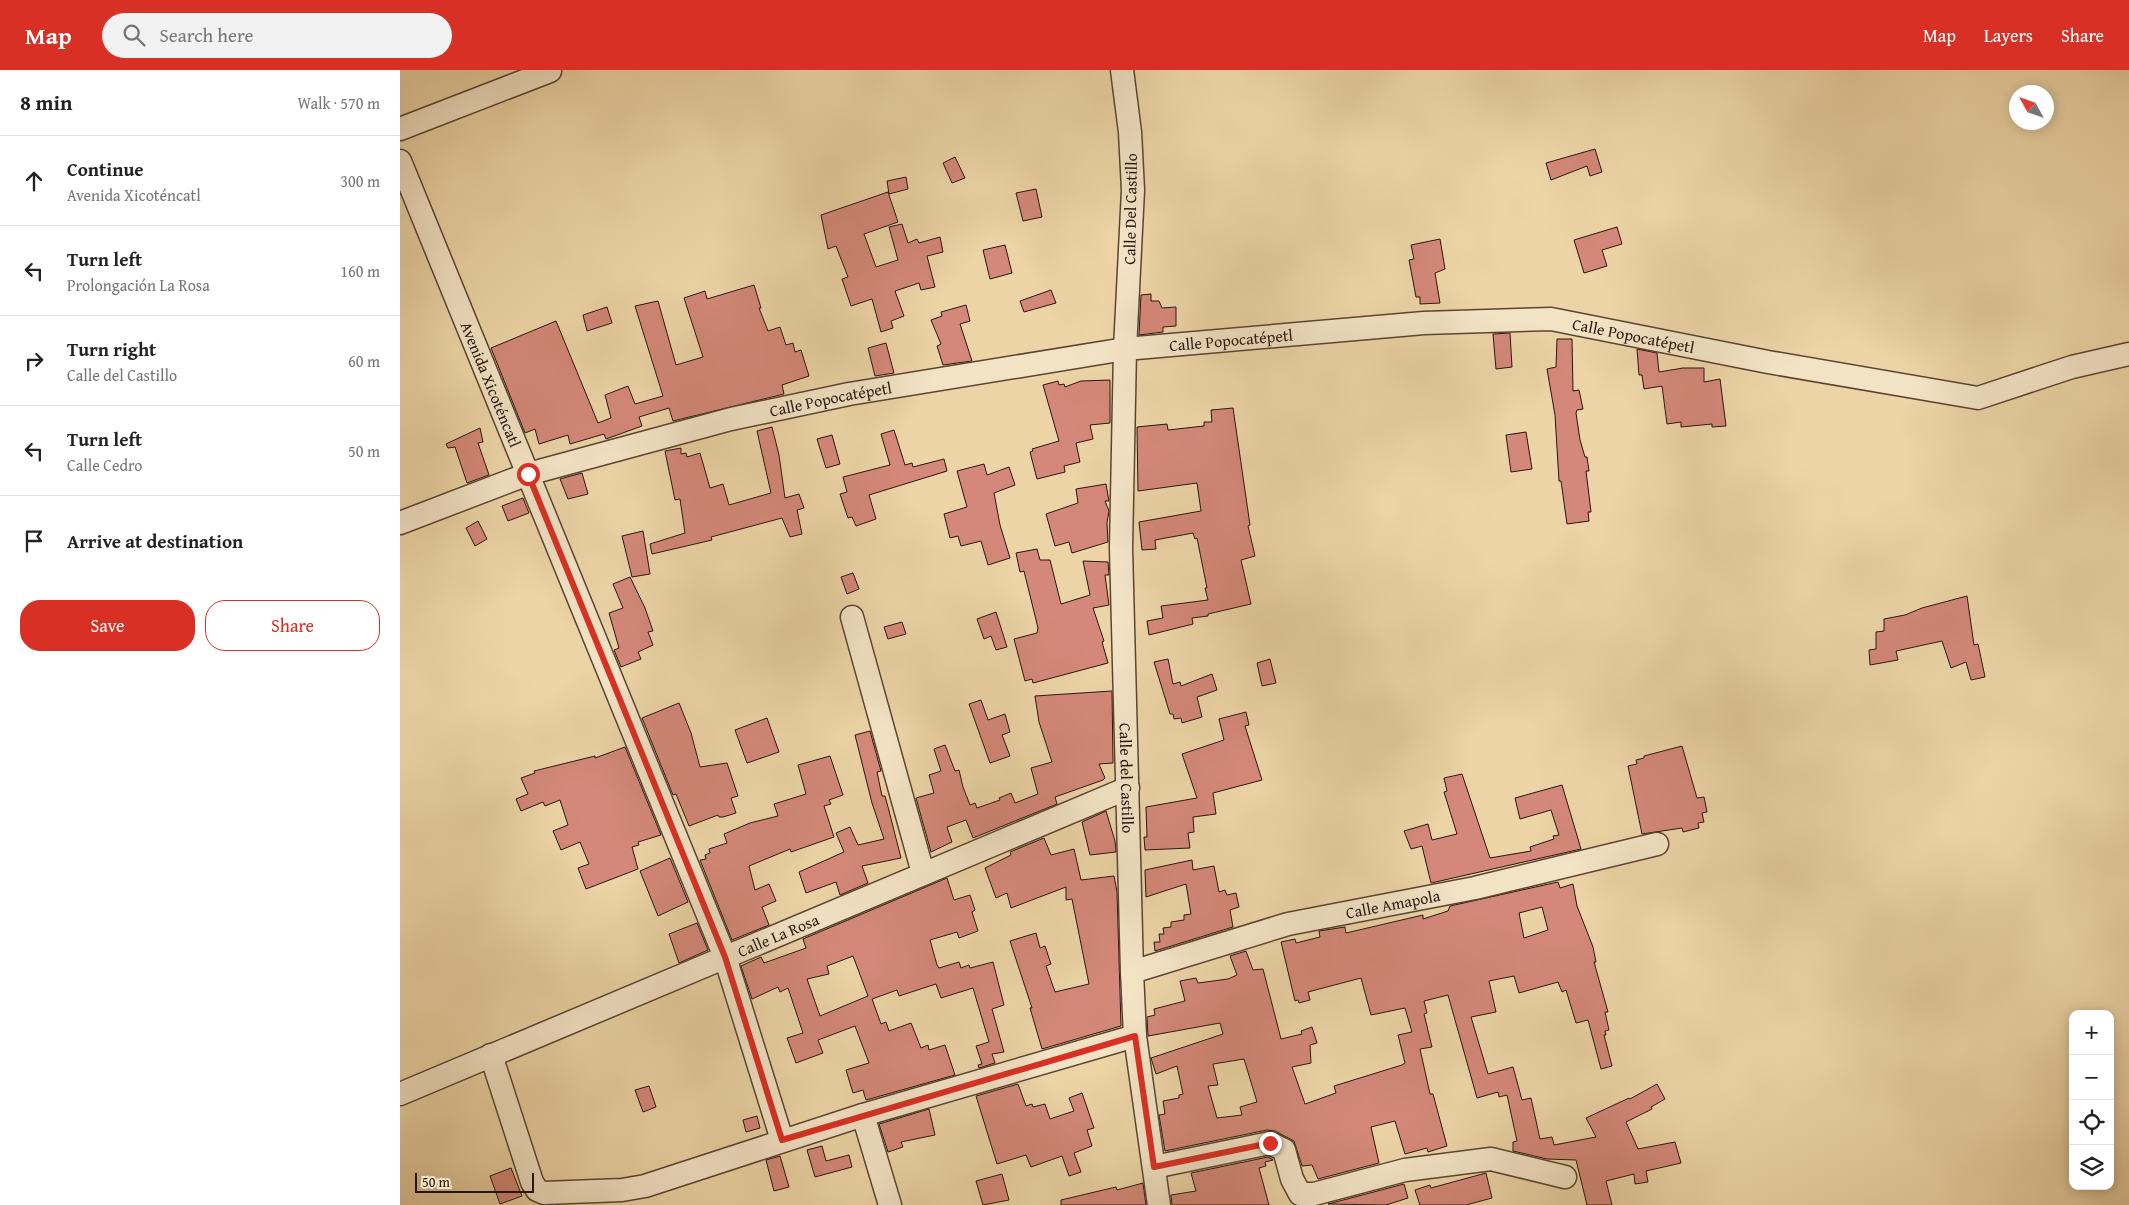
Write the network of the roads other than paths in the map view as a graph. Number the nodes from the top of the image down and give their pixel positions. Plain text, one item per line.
1 (1122, 70) edge
2 (550, 71) dead end
3 (400, 129) edge
4 (400, 161) edge
5 (1125, 349) junction
6 (2129, 354) edge
7 (528, 474) junction
8 (400, 523) edge
9 (852, 618) dead end
10 (1128, 788) junction
11 (1657, 844) dead end
12 (923, 873) junction
13 (725, 957) junction
14 (1132, 972) junction
15 (1135, 1036) junction
16 (491, 1055) junction
17 (400, 1094) edge
18 (863, 1115) junction
19 (782, 1140) junction
20 (1154, 1167) junction
21 (1565, 1177) dead end
22 (890, 1205) edge
23 (1159, 1205) edge

1 - 5 street, Calle Del Castillo
2 - 3 street
4 - 7 street, Avenida Xicoténcatl
5 - 6 street, Calle Popocatépetl
5 - 7 street, Calle Popocatépetl
5 - 10 street, Calle del Castillo
7 - 8 street, Calle Popocatépetl
7 - 13 street, Avenida Xicoténcatl
9 - 12 street
10 - 12 street, Calle La Rosa
10 - 14 street, Calle del Castillo
11 - 14 street, Calle Amapola
12 - 13 street, Calle La Rosa
13 - 16 street, Calle La Rosa
13 - 19 street, Avenida Xicoténcatl
14 - 15 street, Calle del Castillo
15 - 18 street
15 - 20 street, Calle del Castillo
16 - 17 street, Calle La Rosa
16 - 19 street
18 - 19 street
18 - 22 street
20 - 21 street
20 - 23 street, Calle del Castillo

